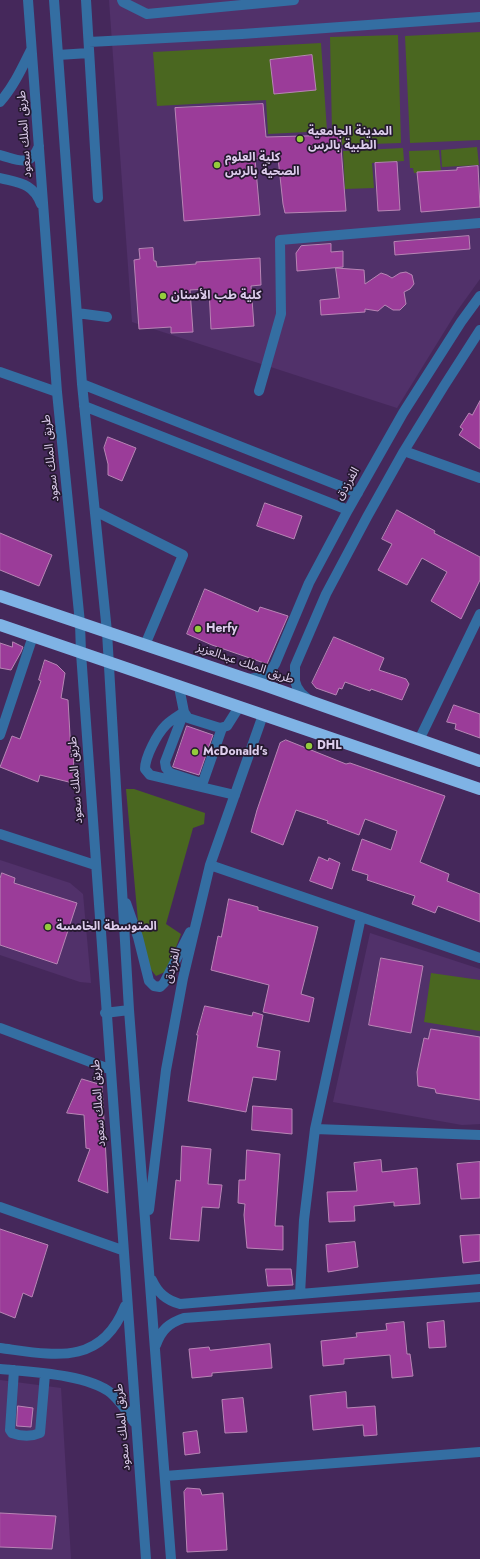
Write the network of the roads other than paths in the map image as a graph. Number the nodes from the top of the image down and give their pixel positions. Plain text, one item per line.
1 (28, 0) edge
2 (54, 0) edge
3 (86, 0) edge
4 (122, 0) edge
5 (294, 0) edge
6 (480, 17) edge
7 (89, 47) junction
8 (32, 48) junction
9 (58, 55) junction
10 (0, 102) edge
11 (39, 146) junction
12 (0, 155) edge
13 (0, 178) edge
14 (98, 198) dead end
15 (44, 212) junction
16 (480, 223) edge
17 (480, 296) edge
18 (77, 313) junction
19 (106, 316) dead end
20 (480, 330) edge
21 (0, 372) edge
22 (82, 384) junction
23 (259, 391) dead end
24 (57, 392) junction
25 (84, 406) junction
26 (404, 451) junction
27 (480, 478) edge
28 (358, 492) junction
29 (348, 510) junction
30 (95, 511) junction
31 (0, 596) edge
32 (480, 615) edge
33 (80, 623) junction
34 (0, 625) edge
35 (107, 632) junction
36 (33, 636) junction
37 (145, 645) junction
38 (81, 652) junction
39 (108, 662) junction
40 (246, 679) junction
41 (179, 686) junction
42 (313, 702) junction
43 (239, 707) junction
44 (184, 712) junction
45 (263, 715) junction
46 (222, 728) junction
47 (0, 735) edge
48 (420, 740) junction
49 (480, 761) edge
50 (480, 789) edge
51 (235, 795) junction
52 (0, 834) edge
53 (95, 865) junction
54 (210, 865) junction
55 (122, 890) junction
56 (198, 917) junction
57 (361, 917) junction
58 (480, 958) edge
59 (129, 1010) junction
60 (105, 1013) junction
61 (0, 1028) edge
62 (109, 1069) junction
63 (316, 1129) junction
64 (480, 1135) edge
65 (0, 1207) edge
66 (146, 1232) junction
67 (122, 1250) junction
68 (149, 1274) junction
69 (480, 1279) edge
70 (300, 1294) junction
71 (480, 1297) edge
72 (126, 1304) junction
73 (0, 1348) edge
74 (155, 1348) junction
75 (0, 1369) edge
76 (14, 1370) junction
77 (45, 1374) junction
78 (136, 1424) junction
79 (480, 1452) edge
80 (165, 1476) junction
81 (146, 1559) edge
82 (171, 1559) edge

1 - 8 street, طريق الملك سعود
2 - 9 street
3 - 7 street
4 - 5 street
6 - 7 street
7 - 9 street
7 - 14 street
8 - 10 street
8 - 11 street, طريق الملك سعود
9 - 18 street
11 - 12 street
11 - 15 street, طريق الملك سعود
13 - 15 street
15 - 24 street, طريق الملك سعود
16 - 23 street
17 - 28 street, الفرزدق
18 - 19 street
18 - 22 street
20 - 26 street
21 - 24 street
22 - 25 street
22 - 28 street
24 - 33 street, طريق الملك سعود
25 - 29 street
25 - 30 street
26 - 27 street
26 - 42 street
28 - 29 street, الفرزدق
29 - 40 street, الفرزدق
30 - 35 street
30 - 37 street
31 - 33 highway, طريق الملك عبدالعزيز
32 - 48 street
33 - 35 highway, طريق الملك عبدالعزيز
33 - 38 street, طريق الملك سعود
34 - 36 highway
35 - 37 highway, طريق الملك عبدالعزيز
35 - 39 street
36 - 38 highway
36 - 47 street
37 - 40 highway, طريق الملك عبدالعزيز
38 - 39 highway
38 - 53 street, طريق الملك سعود
39 - 41 highway
39 - 55 street
40 - 42 highway, طريق الملك عبدالعزيز
41 - 43 highway
41 - 44 street
42 - 48 highway, طريق الملك عبدالعزيز
43 - 45 highway
43 - 46 street
44 - 46 street
44 - 46 street
44 - 51 street
45 - 50 highway
45 - 51 street, الفرزدق
48 - 49 highway, طريق الملك عبدالعزيز
51 - 54 street, الفرزدق
52 - 53 street
53 - 60 street, طريق الملك سعود
54 - 56 street, الفرزدق
54 - 57 street
55 - 56 street
55 - 59 street
56 - 66 street, الفرزدق
57 - 58 street
57 - 63 street
59 - 60 street
59 - 66 street
60 - 62 street, طريق الملك سعود
61 - 62 street
62 - 67 street, طريق الملك سعود
63 - 64 street
63 - 70 street
65 - 67 street
66 - 68 street
67 - 72 street, طريق الملك سعود
68 - 70 street
68 - 74 street
69 - 70 street
71 - 74 street
72 - 73 street
72 - 78 street, طريق الملك سعود
74 - 80 street
75 - 76 street
76 - 77 street
76 - 77 street
77 - 78 street
78 - 81 street, طريق الملك سعود
79 - 80 street
80 - 82 street

